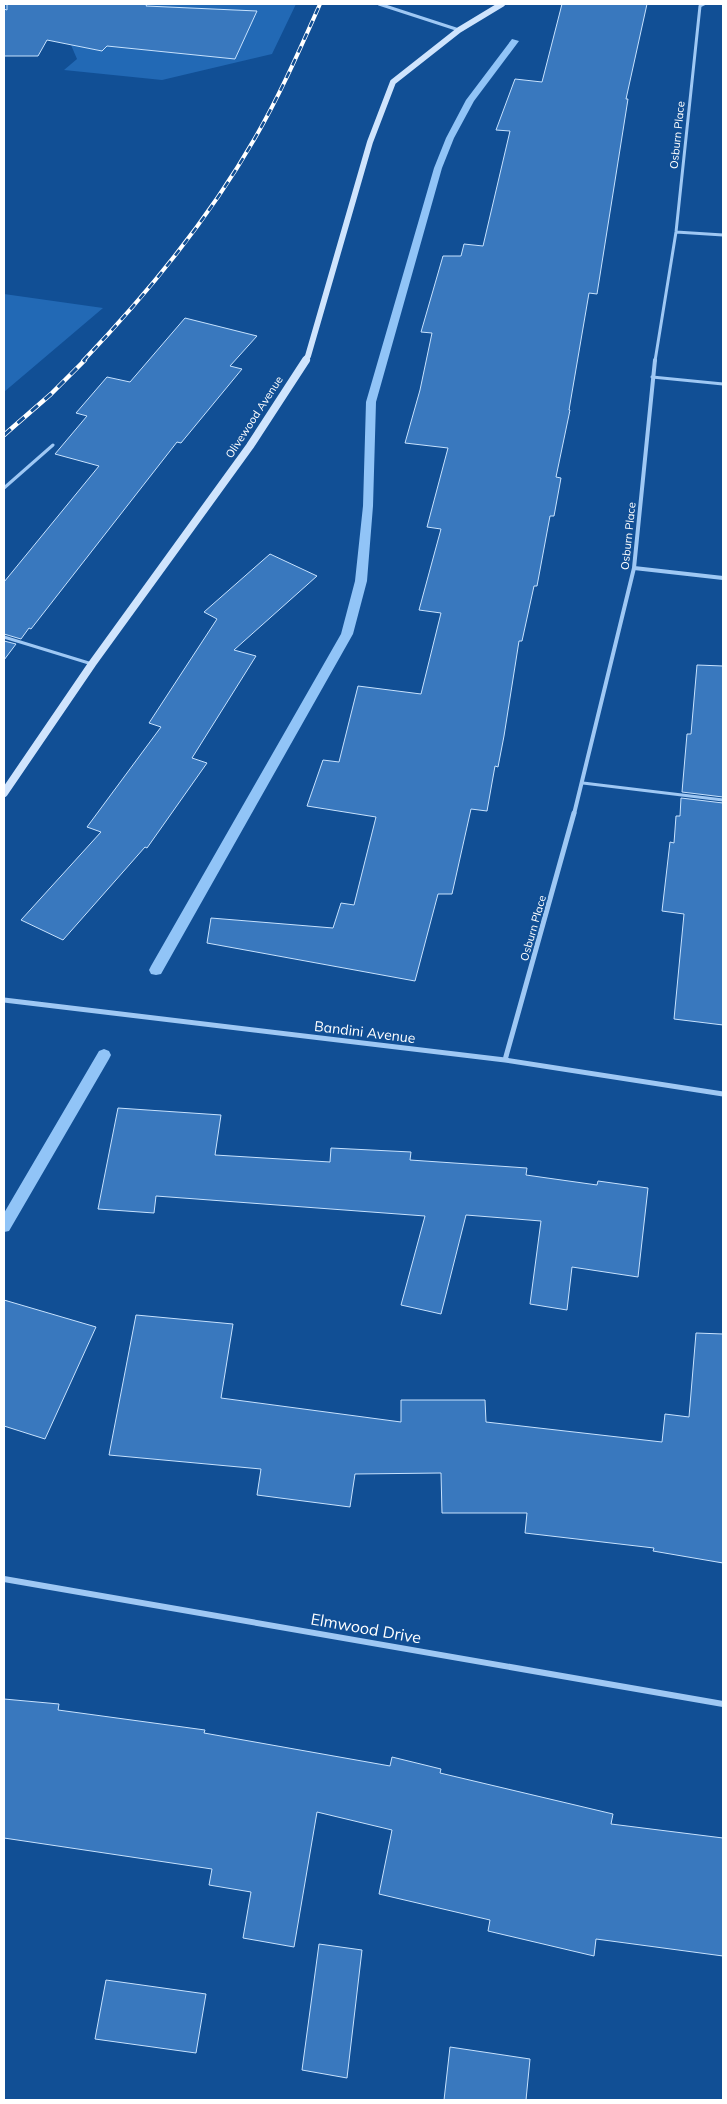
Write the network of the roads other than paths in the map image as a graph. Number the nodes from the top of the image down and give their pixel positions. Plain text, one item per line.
1 (380, 4) edge
2 (502, 4) edge
3 (704, 4) edge
4 (459, 30) junction
5 (676, 232) junction
6 (723, 235) edge
7 (652, 377) junction
8 (723, 384) edge
9 (52, 445) dead end
10 (4, 488) edge
11 (634, 568) junction
12 (723, 578) edge
13 (4, 637) edge
14 (92, 664) junction
15 (583, 783) junction
16 (4, 794) edge
17 (723, 800) edge
18 (4, 1000) edge
19 (505, 1060) junction
20 (723, 1094) edge
21 (4, 1578) edge
22 (723, 1704) edge

1 - 4 street
2 - 4 main road, Olivewood Avenue
3 - 5 street, Osburn Place
4 - 14 main road, Olivewood Avenue
5 - 6 street
5 - 7 street, Osburn Place
7 - 8 lane
7 - 11 street, Osburn Place
9 - 10 lane
11 - 12 street
11 - 15 street, Osburn Place
13 - 14 lane
14 - 16 main road, Olivewood Avenue
15 - 17 lane
15 - 19 street, Osburn Place
18 - 19 street, Bandini Avenue
19 - 20 street, Bandini Avenue
21 - 22 street, Elmwood Drive

